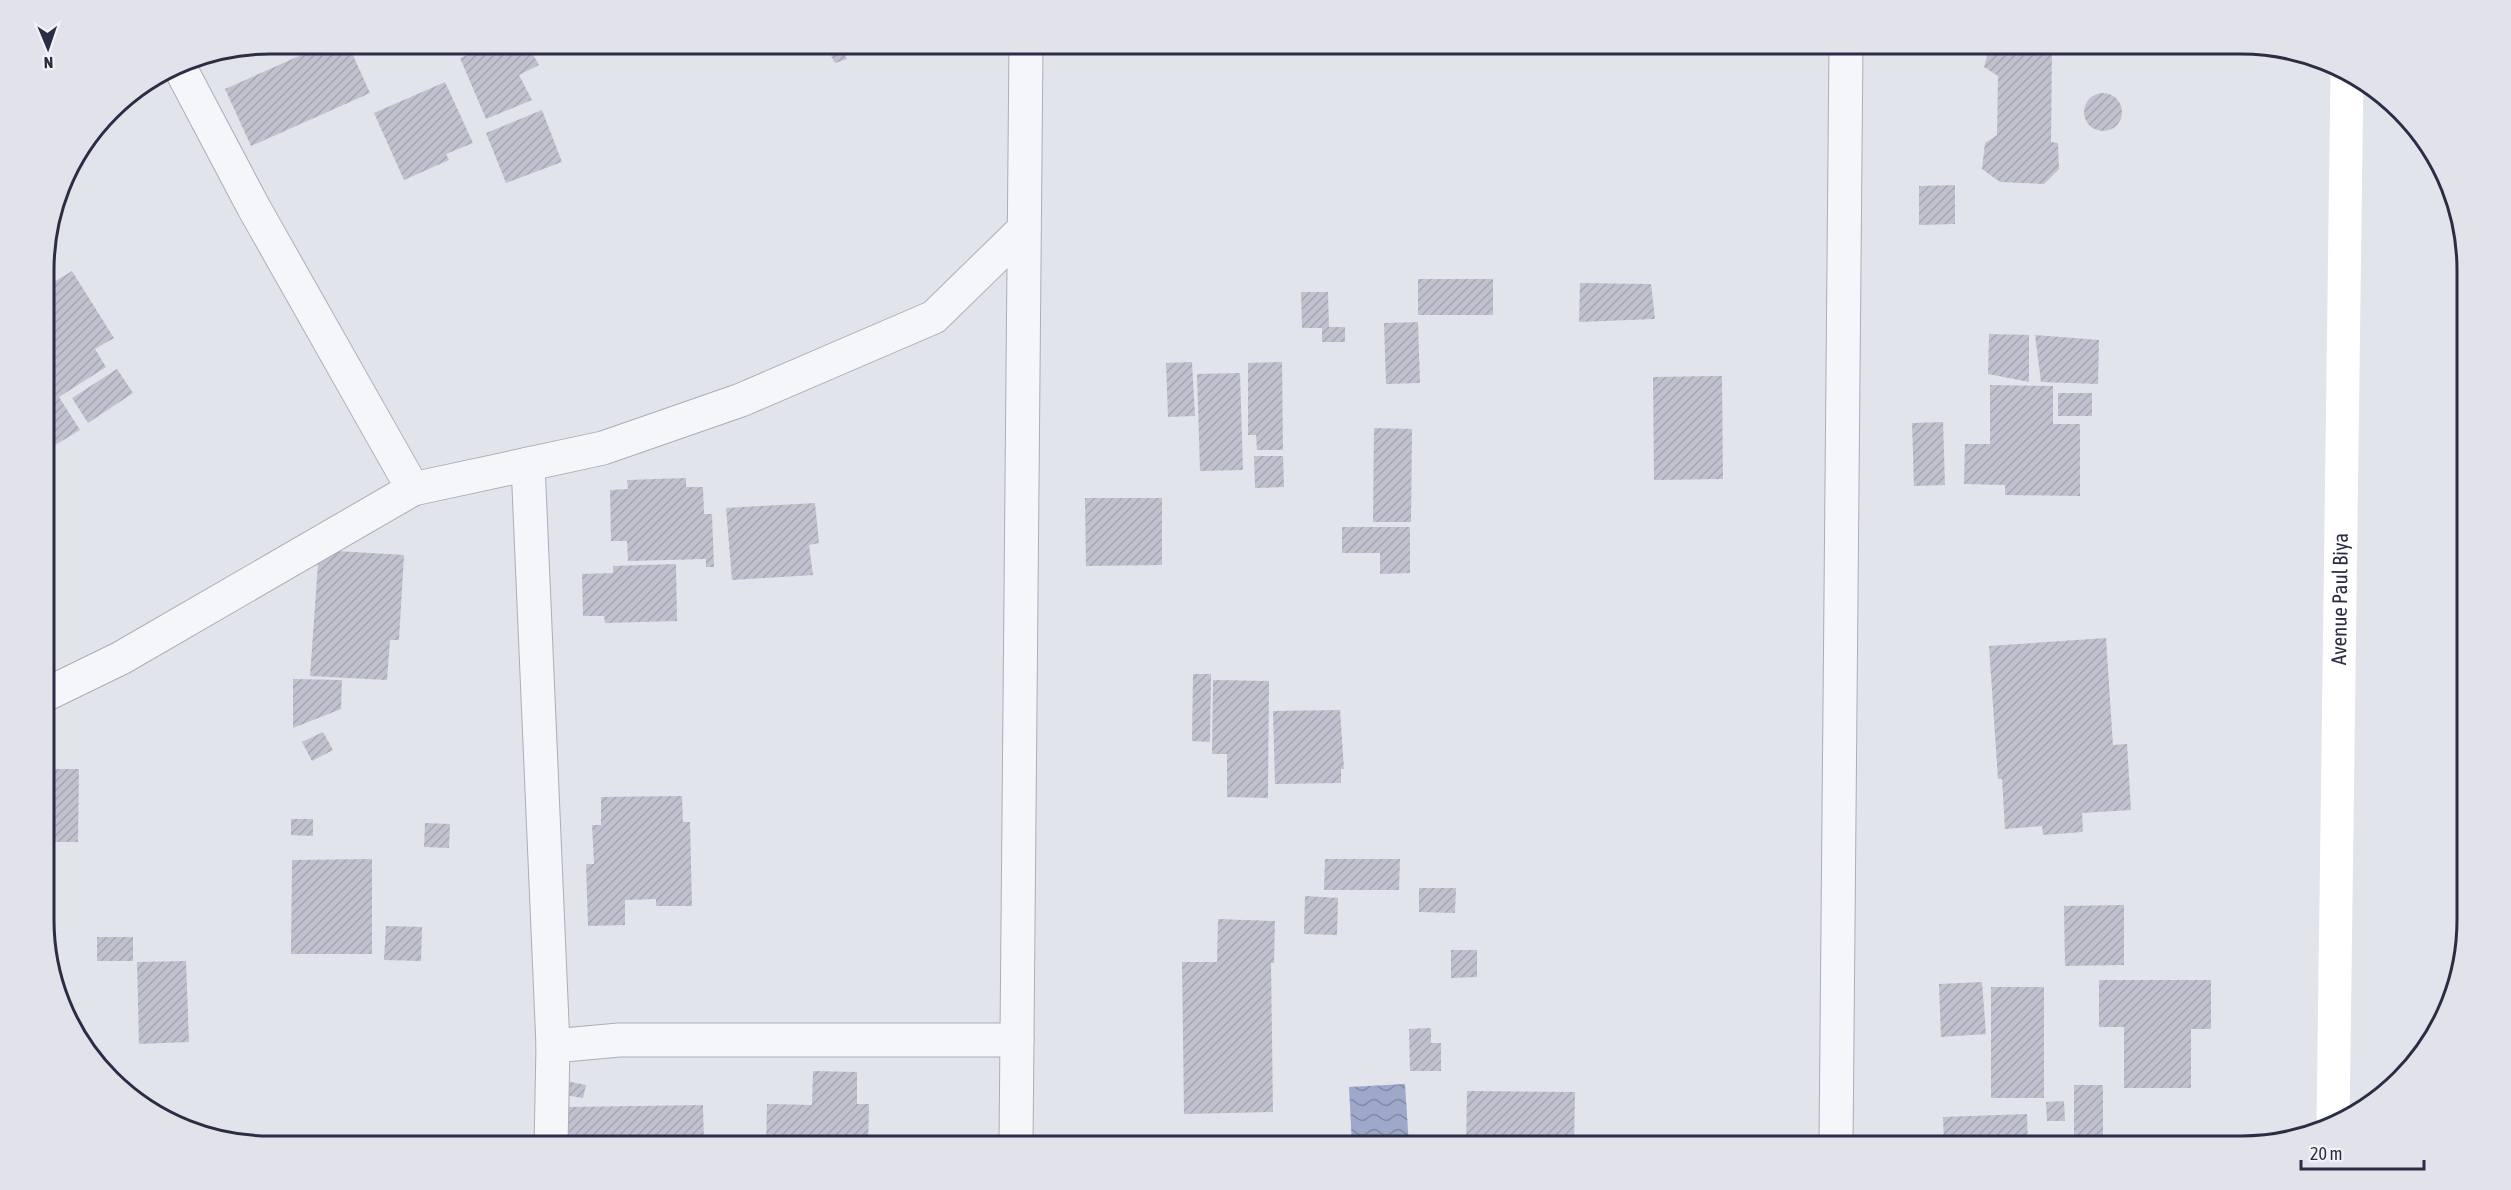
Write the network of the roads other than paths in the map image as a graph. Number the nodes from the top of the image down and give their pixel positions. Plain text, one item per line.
1 (1026, 54) edge
2 (1846, 54) edge
3 (183, 73) edge
4 (2347, 82) edge
5 (1024, 229) junction
6 (528, 464) junction
7 (413, 489) junction
8 (54, 691) edge
9 (1017, 1040) junction
10 (553, 1046) junction
11 (2334, 1115) edge
12 (550, 1136) edge
13 (1016, 1136) edge
14 (1836, 1136) edge

1 - 5 street
2 - 14 street
3 - 7 street
4 - 11 main road, Avenue Paul Biya
5 - 6 street
5 - 9 street
6 - 7 street
6 - 10 street
7 - 8 street
9 - 10 street
9 - 13 street
10 - 12 street

